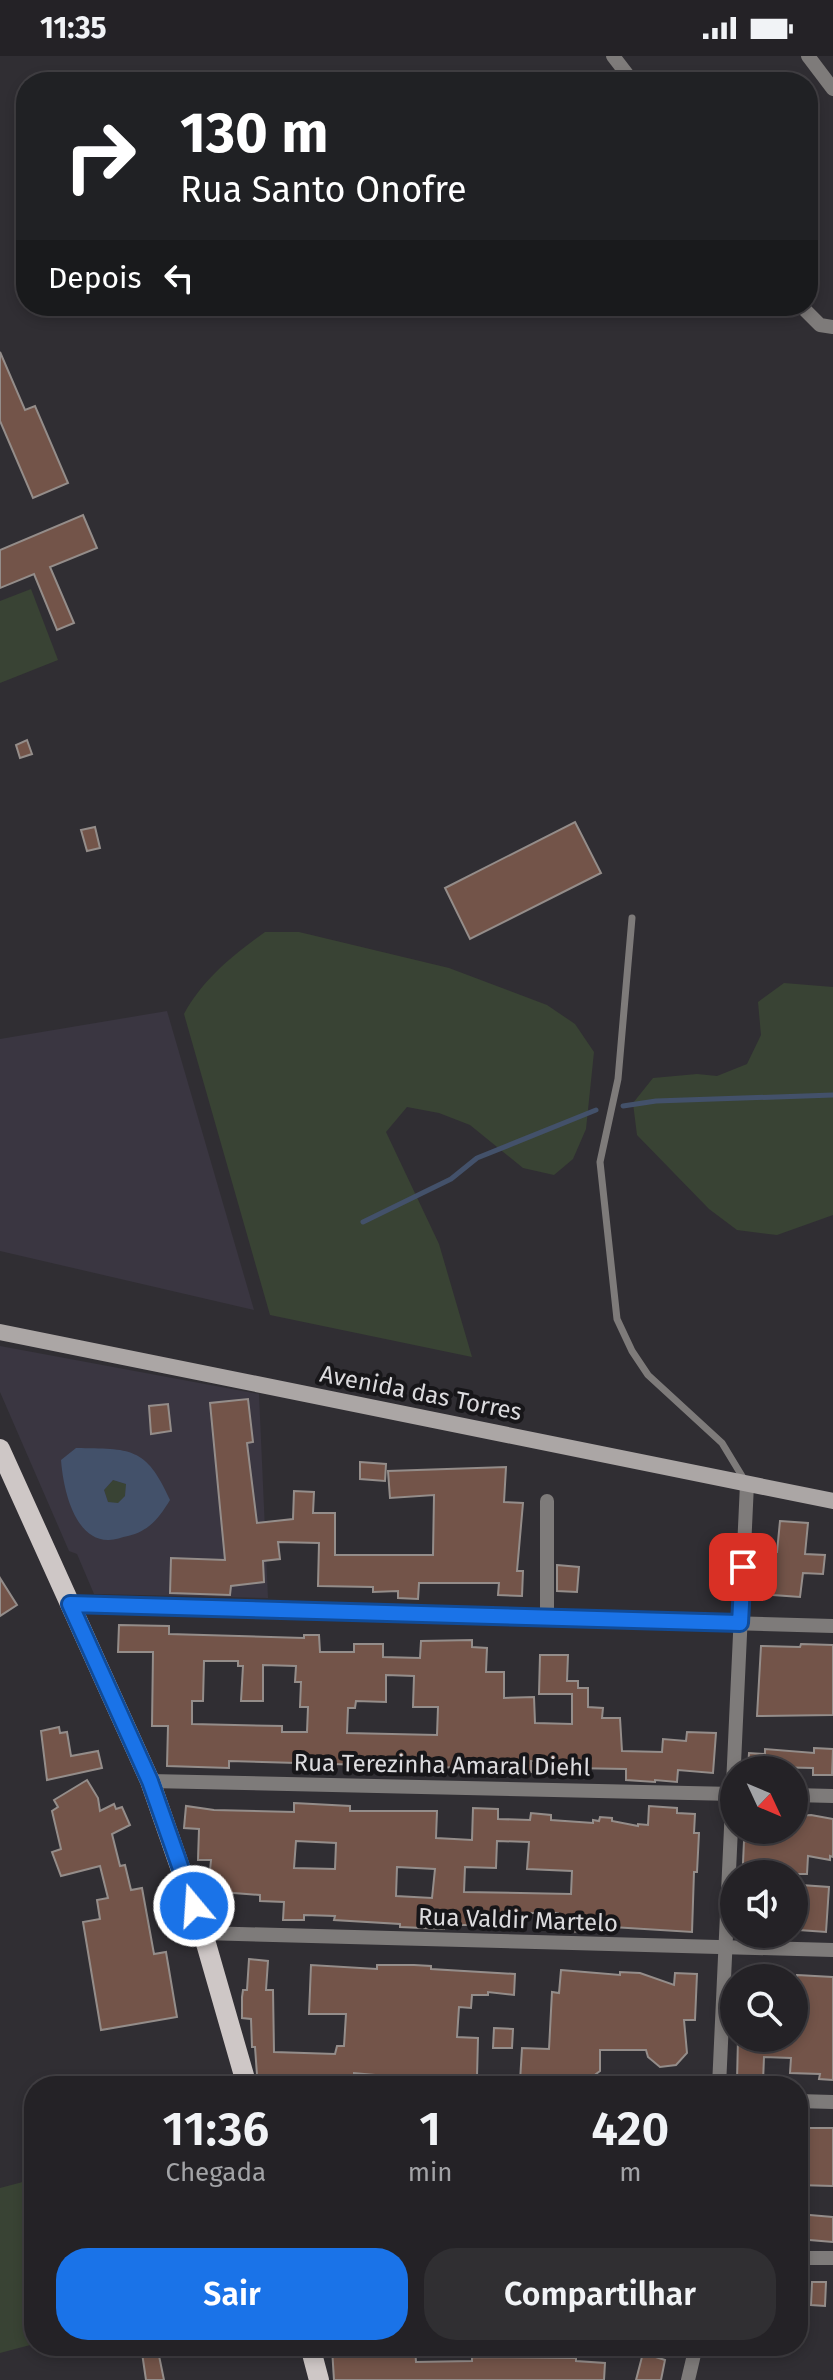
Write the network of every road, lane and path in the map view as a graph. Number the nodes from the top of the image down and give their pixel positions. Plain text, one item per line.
1 (613, 56) edge
2 (808, 56) edge
3 (625, 72) edge
4 (833, 89) edge
5 (811, 316) edge
6 (833, 327) edge
7 (632, 918) dead end
8 (0, 1332) edge
9 (0, 1449) edge
10 (747, 1484) junction
11 (547, 1501) dead end
12 (833, 1501) edge
13 (70, 1604) junction
14 (547, 1618) junction
15 (740, 1623) junction
16 (833, 1626) edge
17 (735, 1756) edge
18 (150, 1781) junction
19 (720, 1794) edge
20 (808, 1795) edge
21 (833, 1796) edge
22 (203, 1933) junction
23 (720, 1947) edge
24 (726, 1948) edge
25 (762, 1948) edge
26 (833, 1950) edge
27 (244, 2076) edge
28 (720, 2076) edge
29 (808, 2101) edge
30 (833, 2102) edge
31 (808, 2258) edge
32 (833, 2258) edge
33 (313, 2356) edge
34 (694, 2356) edge
35 (319, 2380) edge
36 (688, 2380) edge

1 - 3 street
2 - 4 street
5 - 6 street
7 - 10 lane
8 - 10 main road, Avenida das Torres
9 - 13 main road
10 - 12 main road, Avenida das Torres
10 - 15 street
11 - 14 street
13 - 14 street
13 - 18 main road
14 - 15 street
15 - 16 street
15 - 17 street
18 - 19 street, Rua Terezinha Amaral Diehl
18 - 22 main road
20 - 21 street
22 - 23 street, Rua Valdir Martelo
22 - 27 main road
24 - 28 street
25 - 26 street, Rua Valdir Martelo
29 - 30 street
31 - 32 street
33 - 35 main road
34 - 36 street

